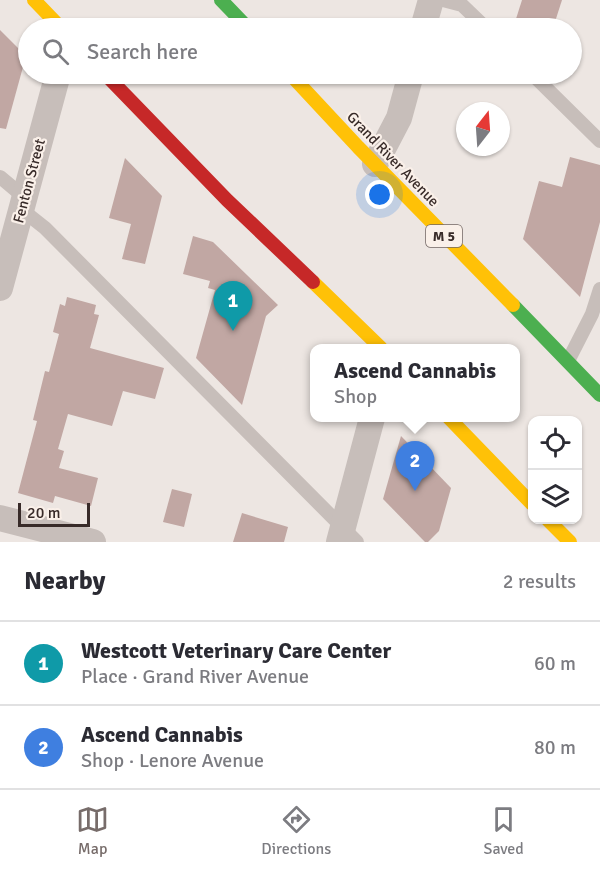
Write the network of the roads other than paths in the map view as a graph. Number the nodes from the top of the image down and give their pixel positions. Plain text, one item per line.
1 (33, 0) edge
2 (221, 0) edge
3 (431, 0) edge
4 (443, 0) edge
5 (51, 18) edge
6 (238, 18) edge
7 (426, 18) edge
8 (476, 18) edge
9 (55, 84) edge
10 (115, 84) edge
11 (299, 84) edge
12 (408, 84) edge
13 (542, 84) edge
14 (600, 141) edge
15 (375, 164) junction
16 (0, 177) edge
17 (22, 203) junction
18 (0, 288) edge
19 (600, 289) edge
20 (377, 344) edge
21 (567, 362) junction
22 (600, 396) edge
23 (371, 422) edge
24 (453, 422) edge
25 (528, 500) edge
26 (0, 518) edge
27 (553, 524) edge
28 (346, 537) edge
29 (93, 542) edge
30 (570, 542) edge

1 - 5 main road
2 - 6 main road
3 - 7 street
4 - 8 lane
9 - 17 street, Fenton Street
10 - 20 main road
11 - 15 main road, Grand River Avenue / M 5
12 - 15 street
13 - 14 lane
15 - 21 main road, Grand River Avenue / M 5
16 - 17 lane
17 - 18 street, Fenton Street
17 - 28 lane
19 - 21 lane
21 - 22 main road, Grand River Avenue / M 5
23 - 28 street
24 - 25 main road
26 - 29 street
27 - 30 main road

